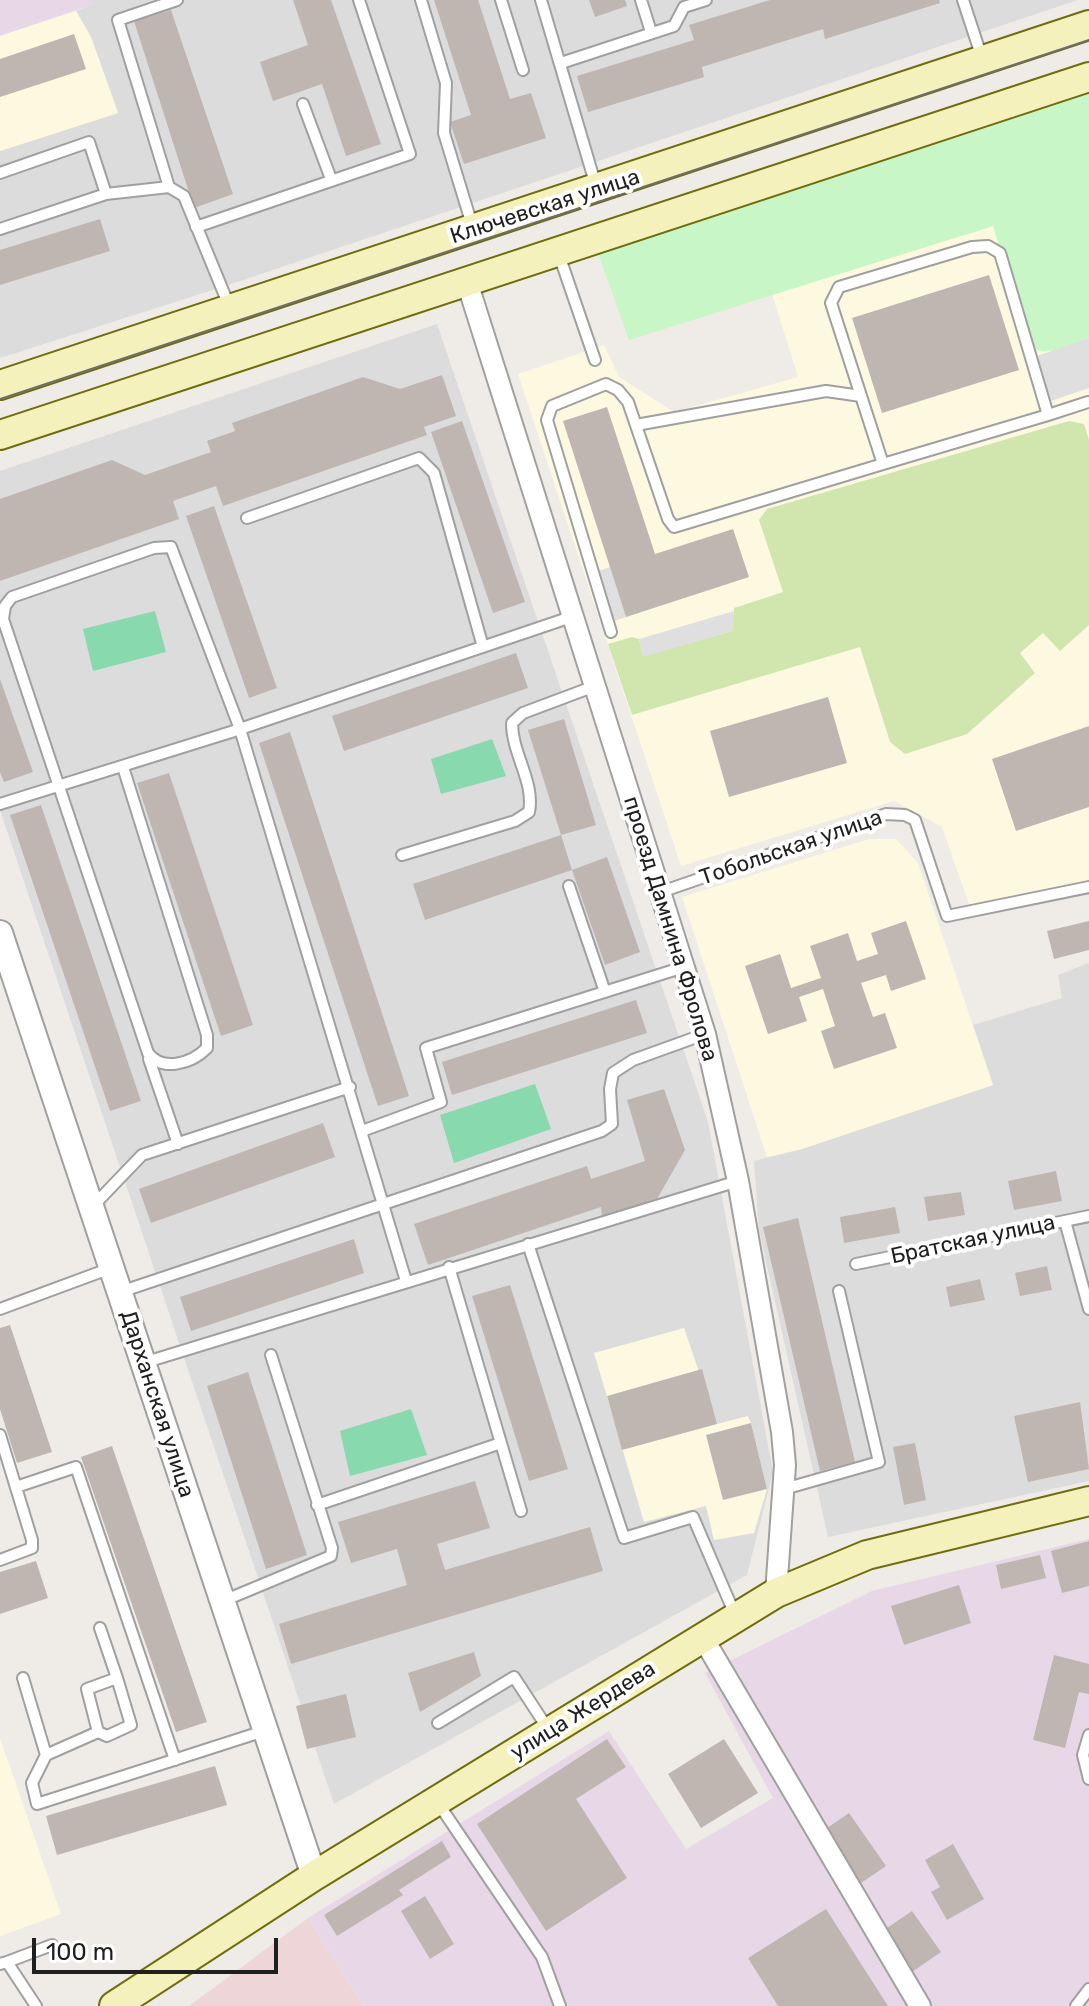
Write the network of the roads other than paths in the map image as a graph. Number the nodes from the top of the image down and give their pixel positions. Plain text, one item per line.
1 (177, 0) edge
2 (359, 0) edge
3 (421, 0) edge
4 (501, 0) edge
5 (541, 0) edge
6 (641, 0) edge
7 (706, 0) edge
8 (965, 1) edge
9 (1089, 25) edge
10 (651, 32) junction
11 (983, 59) junction
12 (561, 63) junction
13 (523, 70) dead end
14 (1089, 77) edge
15 (303, 104) dead end
16 (0, 173) edge
17 (331, 179) junction
18 (169, 187) junction
19 (597, 190) junction
20 (106, 194) junction
21 (196, 227) junction
22 (0, 229) edge
23 (474, 231) junction
24 (558, 252) junction
25 (467, 282) junction
26 (231, 310) junction
27 (595, 360) dead end
28 (0, 385) edge
29 (861, 396) junction
30 (1089, 396) edge
31 (1088, 404) edge
32 (1048, 415) junction
33 (636, 425) junction
34 (0, 435) edge
35 (883, 464) junction
36 (247, 518) dead end
37 (574, 616) junction
38 (611, 632) dead end
39 (483, 647) junction
40 (595, 686) junction
41 (240, 729) junction
42 (123, 767) junction
43 (60, 788) junction
44 (0, 804) edge
45 (402, 855) dead end
46 (569, 886) dead end
47 (1089, 887) edge
48 (661, 892) junction
49 (0, 933) edge
50 (684, 967) junction
51 (605, 992) junction
52 (705, 1034) junction
53 (148, 1053) junction
54 (350, 1087) junction
55 (362, 1131) junction
56 (178, 1144) junction
57 (738, 1181) junction
58 (382, 1203) junction
59 (92, 1207) junction
60 (1089, 1216) edge
61 (1065, 1221) junction
62 (528, 1244) junction
63 (856, 1264) dead end
64 (112, 1267) junction
65 (449, 1267) junction
66 (406, 1281) junction
67 (839, 1291) dead end
68 (120, 1292) junction
69 (0, 1309) edge
70 (1089, 1309) edge
71 (271, 1355) dead end
72 (143, 1363) junction
73 (0, 1435) edge
74 (501, 1443) junction
75 (16, 1487) junction
76 (784, 1489) junction
77 (1089, 1501) edge
78 (317, 1505) junction
79 (521, 1511) dead end
80 (0, 1560) edge
81 (776, 1593) junction
82 (223, 1601) junction
83 (736, 1617) junction
84 (100, 1628) dead end
85 (703, 1638) junction
86 (23, 1678) dead end
87 (117, 1678) junction
88 (438, 1723) dead end
89 (266, 1730) junction
90 (98, 1732) junction
91 (550, 1732) junction
92 (1089, 1735) edge
93 (46, 1755) junction
94 (175, 1760) junction
95 (1089, 1779) edge
96 (437, 1801) junction
97 (314, 1876) junction
98 (52, 1945) dead end
99 (3, 1963) edge
100 (1089, 1989) edge
101 (36, 2006) edge
102 (114, 2006) edge
103 (560, 2006) edge
104 (920, 2006) edge
105 (1076, 2006) edge

1 - 18 lane
2 - 17 lane
3 - 23 lane
4 - 13 lane
5 - 12 lane
6 - 10 lane
7 - 10 lane
8 - 11 lane
9 - 11 main road, Ключевская улица
10 - 12 lane
11 - 19 main road, Ключевская улица
12 - 19 lane
14 - 24 main road
15 - 17 lane
16 - 20 lane
17 - 21 lane
18 - 20 lane
18 - 21 lane
19 - 23 main road, Ключевская улица
20 - 22 lane
21 - 26 lane
23 - 26 main road, Ключевская улица
24 - 25 main road
24 - 27 lane
25 - 34 main road
25 - 37 street, проезд Дамнина Фролова
26 - 28 main road, Ключевская улица
29 - 32 lane
29 - 33 lane
29 - 35 lane
30 - 31 lane
31 - 32 lane
32 - 35 lane
33 - 35 lane
33 - 38 lane
36 - 39 lane
37 - 39 lane
37 - 40 street, проезд Дамнина Фролова
39 - 41 lane
40 - 45 lane
40 - 48 street, проезд Дамнина Фролова
41 - 42 lane
41 - 43 lane
41 - 54 lane
42 - 43 lane
42 - 53 lane
43 - 44 lane
43 - 53 lane
46 - 51 lane
47 - 48 lane, Тобольская улица
48 - 50 street, проезд Дамнина Фролова
49 - 59 street, Дарханская улица
50 - 51 lane
50 - 52 street, проезд Дамнина Фролова
51 - 55 lane
52 - 57 street, проезд Дамнина Фролова
52 - 58 lane
53 - 56 lane
54 - 55 lane
54 - 56 lane
55 - 58 lane
56 - 59 lane
57 - 62 lane
57 - 76 street, проезд Дамнина Фролова
58 - 66 lane
58 - 68 lane
59 - 64 street, Дарханская улица
60 - 61 lane, Братская улица
61 - 63 lane, Братская улица
61 - 70 lane
62 - 65 lane
62 - 83 lane
64 - 68 street, Дарханская улица
64 - 69 lane
65 - 66 lane
65 - 74 lane
66 - 72 lane
67 - 76 lane
68 - 72 street, Дарханская улица
71 - 78 lane
72 - 82 street, Дарханская улица
73 - 75 lane
74 - 78 lane
74 - 79 lane
75 - 80 lane
75 - 94 lane
76 - 81 street, проезд Дамнина Фролова
77 - 81 main road, улица Жердева
78 - 82 lane
81 - 83 main road, улица Жердева
82 - 89 street, Дарханская улица
83 - 85 main road, улица Жердева
84 - 87 lane
85 - 91 main road, улица Жердева
85 - 104 street
86 - 93 lane
87 - 90 lane
87 - 90 lane
88 - 91 lane
89 - 94 lane
89 - 97 street, Дарханская улица
90 - 93 lane
91 - 96 main road, улица Жердева
92 - 95 lane
93 - 94 lane
96 - 97 main road, улица Жердева
96 - 103 lane
97 - 102 main road, улица Жердева
98 - 99 lane
99 - 101 lane
100 - 105 lane

